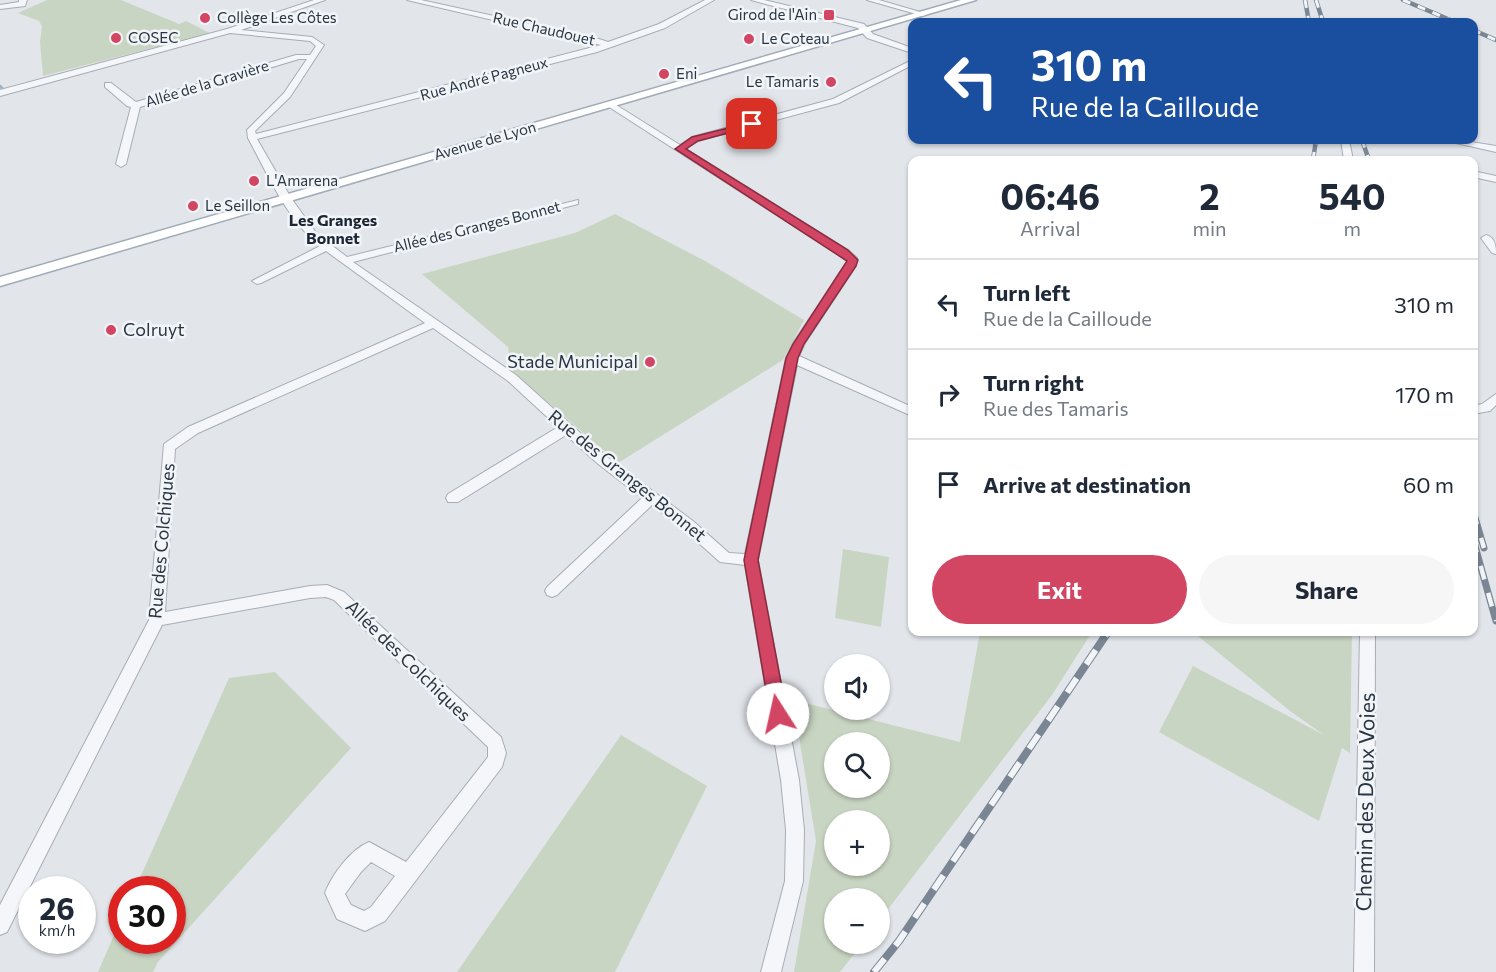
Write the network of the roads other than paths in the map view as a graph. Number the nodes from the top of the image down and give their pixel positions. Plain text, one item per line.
1 (7, 0) edge
2 (23, 0) edge
3 (321, 0) edge
4 (411, 0) edge
5 (710, 0) edge
6 (755, 0) edge
7 (871, 0) edge
8 (971, 0) edge
9 (0, 3) edge
10 (0, 8) edge
11 (923, 14) junction
12 (908, 18) edge
13 (909, 18) edge
14 (866, 30) junction
15 (230, 31) junction
16 (607, 45) junction
17 (908, 50) edge
18 (313, 57) junction
19 (908, 64) edge
20 (108, 85) dead end
21 (4, 92) edge
22 (0, 98) edge
23 (136, 105) junction
24 (610, 105) junction
25 (252, 138) junction
26 (1469, 144) edge
27 (679, 149) junction
28 (1496, 149) edge
29 (121, 164) dead end
30 (1478, 175) edge
31 (1496, 179) edge
32 (286, 199) junction
33 (575, 201) dead end
34 (1486, 238) dead end
35 (327, 247) junction
36 (1496, 252) edge
37 (344, 261) junction
38 (257, 281) dead end
39 (0, 282) edge
40 (433, 324) junction
41 (792, 358) junction
42 (1496, 398) edge
43 (1478, 409) edge
44 (908, 410) edge
45 (567, 428) junction
46 (652, 497) junction
47 (453, 498) dead end
48 (751, 560) junction
49 (552, 591) dead end
50 (157, 620) junction
51 (1367, 636) edge
52 (409, 874) dead end
53 (0, 926) edge
54 (771, 972) edge
55 (1364, 972) edge

1 - 9 street
2 - 10 street
3 - 15 street
4 - 16 street, Rue Chaudouet
5 - 16 street, Rue André Pagneux
6 - 14 street
7 - 11 street
8 - 11 main road, Avenue de Lyon
11 - 13 main road, Avenue de Lyon
12 - 14 main road, Avenue de Lyon
14 - 17 street
14 - 24 main road, Avenue de Lyon
15 - 18 street
15 - 21 street
16 - 25 street, Rue André Pagneux
18 - 23 street, Allée de la Gravière
18 - 25 street
19 - 27 street
20 - 23 street, Allée de la Gravière
21 - 22 street
23 - 29 street
24 - 27 street
24 - 32 main road, Avenue de Lyon
25 - 32 street, Rue des Granges Bonnet
26 - 28 street
27 - 41 street
30 - 31 street
32 - 35 street, Rue des Granges Bonnet
32 - 39 main road, Avenue de Lyon
33 - 37 street, Allée des Granges Bonnet
34 - 36 street
35 - 37 street, Rue des Granges Bonnet
35 - 38 street
37 - 40 street, Rue des Granges Bonnet
40 - 45 street, Rue des Granges Bonnet
40 - 50 street, Rue des Colchiques
41 - 44 street
41 - 48 street
42 - 43 street
45 - 46 street, Rue des Granges Bonnet
45 - 47 street
46 - 48 street, Rue des Granges Bonnet
46 - 49 street
48 - 54 street
50 - 52 street, Allée des Colchiques
50 - 53 street, Rue des Colchiques
51 - 55 street, Chemin des Deux Voies

